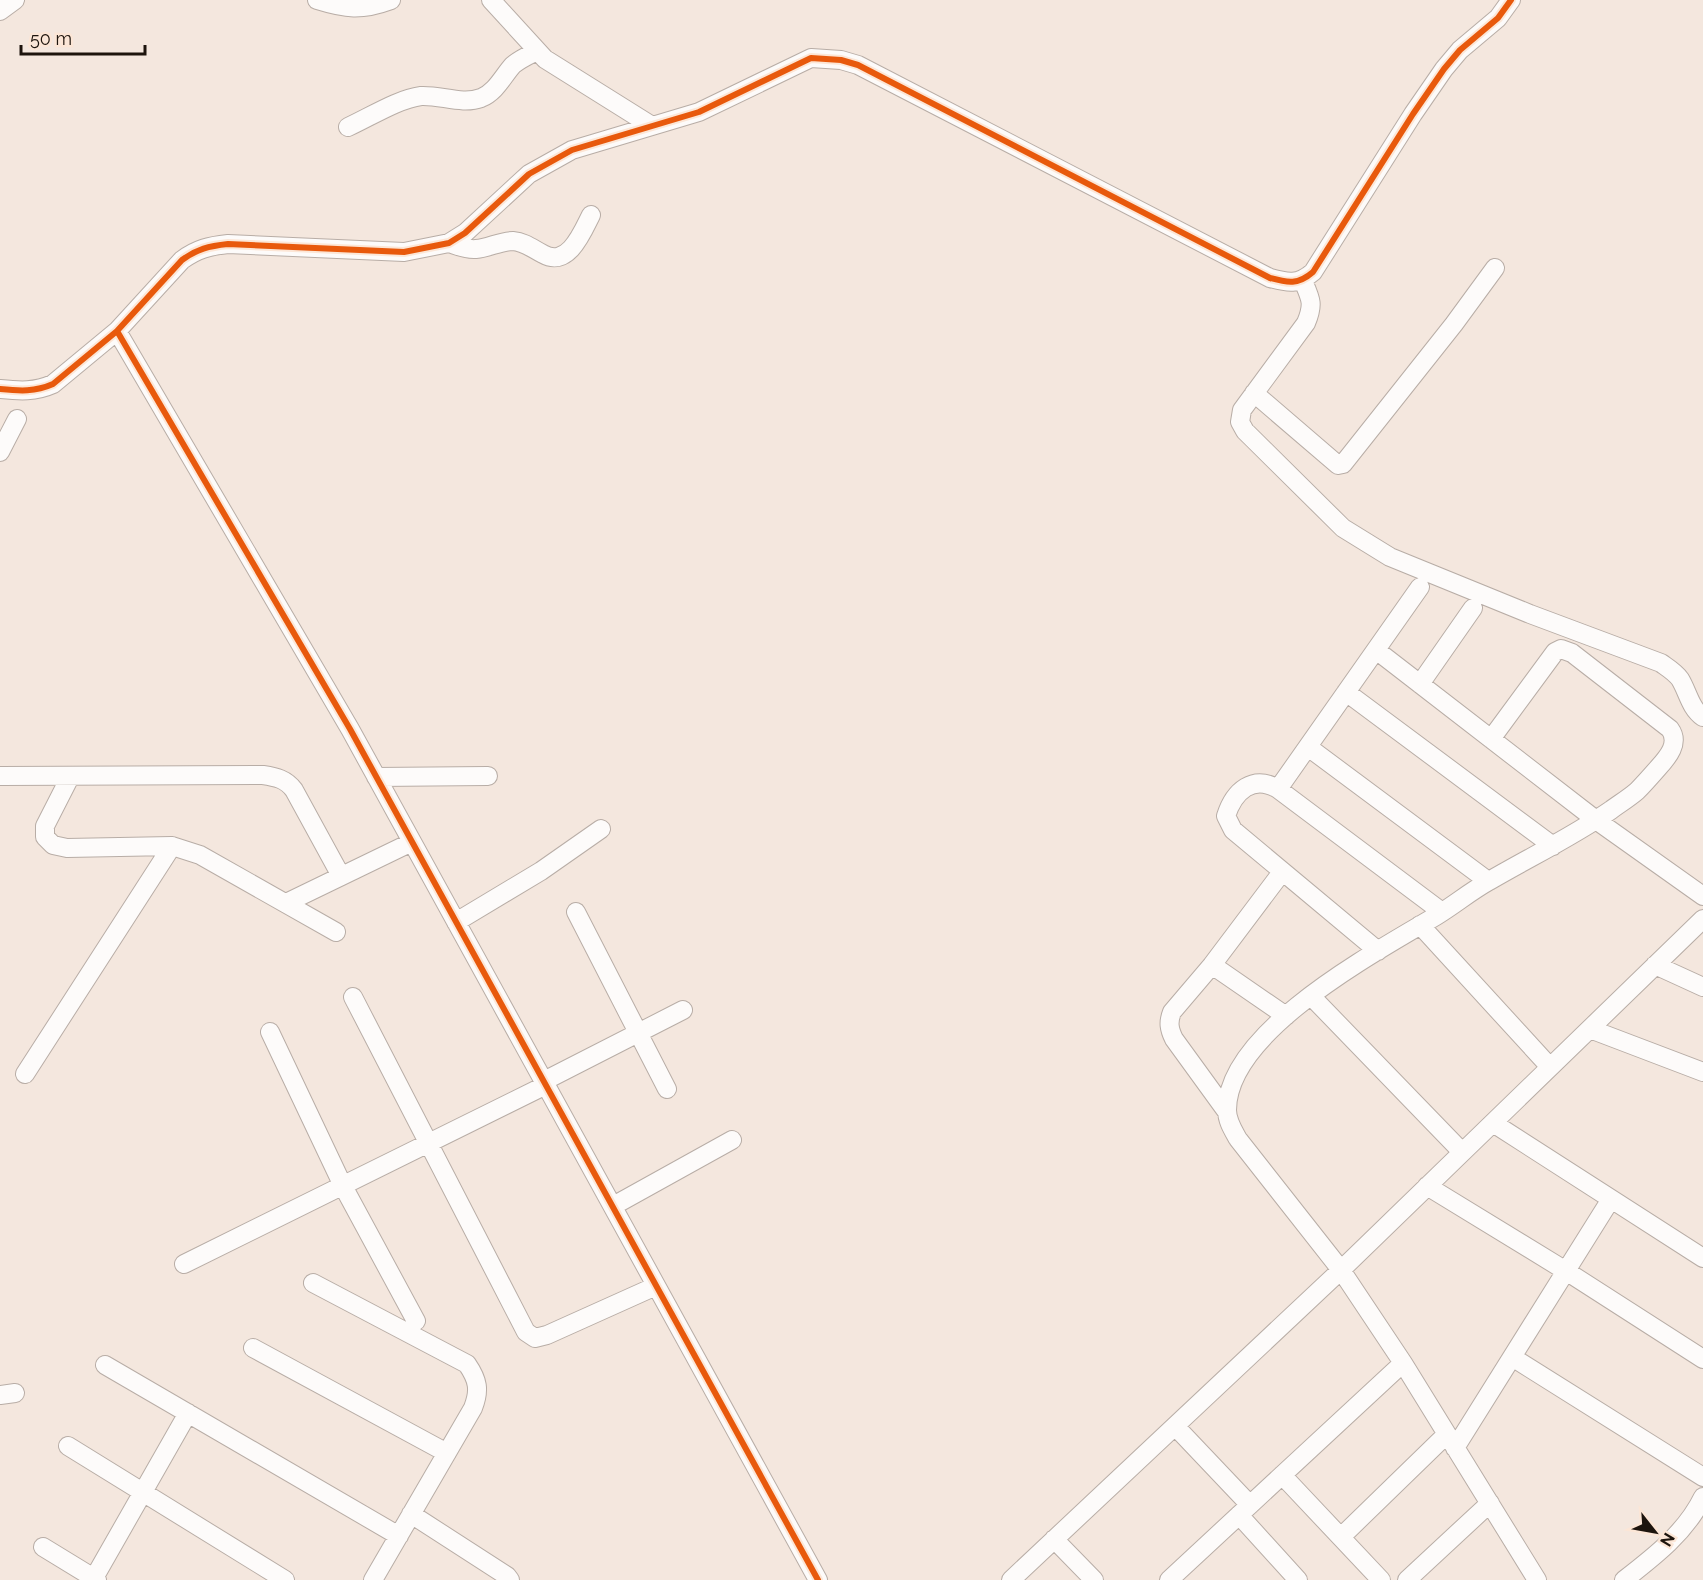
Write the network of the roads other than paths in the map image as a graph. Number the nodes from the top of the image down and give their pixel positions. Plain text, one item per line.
1 (15, 0) edge
2 (317, 0) edge
3 (391, 0) edge
4 (491, 0) edge
5 (1511, 0) edge
6 (0, 10) edge
7 (537, 51) junction
8 (652, 126) junction
9 (348, 127) dead end
10 (591, 215) dead end
11 (449, 243) junction
12 (1495, 268) dead end
13 (1303, 281) junction
14 (117, 332) junction
15 (0, 389) edge
16 (1254, 393) junction
17 (17, 419) dead end
18 (0, 452) edge
19 (1420, 587) dead end
20 (1473, 608) dead end
21 (1376, 650) junction
22 (1420, 684) junction
23 (1346, 692) junction
24 (1703, 717) edge
25 (1491, 739) junction
26 (1308, 747) junction
27 (0, 776) edge
28 (488, 776) dead end
29 (70, 777) junction
30 (376, 777) junction
31 (1278, 789) junction
32 (1596, 820) junction
33 (601, 829) dead end
34 (412, 842) junction
35 (172, 846) junction
36 (1553, 846) junction
37 (1282, 872) junction
38 (341, 876) junction
39 (1488, 881) junction
40 (1703, 896) edge
41 (286, 903) junction
42 (576, 912) dead end
43 (1442, 912) junction
44 (1703, 919) edge
45 (456, 922) junction
46 (1420, 925) junction
47 (336, 932) dead end
48 (1378, 951) junction
49 (1212, 965) junction
50 (1655, 965) junction
51 (1703, 987) edge
52 (1311, 996) junction
53 (353, 997) dead end
54 (683, 1010) dead end
55 (1286, 1016) junction
56 (1590, 1029) junction
57 (270, 1032) dead end
58 (637, 1033) junction
59 (1550, 1067) junction
60 (1703, 1072) edge
61 (25, 1074) dead end
62 (545, 1083) junction
63 (667, 1089) dead end
64 (1227, 1112) junction
65 (1493, 1123) junction
66 (732, 1140) dead end
67 (428, 1144) junction
68 (1462, 1152) junction
69 (343, 1186) junction
70 (1427, 1186) junction
71 (1611, 1199) junction
72 (613, 1206) junction
73 (1701, 1252) edge
74 (184, 1264) dead end
75 (1341, 1270) junction
76 (1566, 1271) junction
77 (313, 1283) dead end
78 (656, 1286) junction
79 (416, 1321) dead end
80 (253, 1348) dead end
81 (1512, 1357) junction
82 (1703, 1359) edge
83 (1403, 1363) junction
84 (105, 1365) dead end
85 (188, 1413) junction
86 (1175, 1426) junction
87 (1451, 1441) junction
88 (68, 1446) dead end
89 (447, 1453) junction
90 (1282, 1475) junction
91 (1703, 1477) edge
92 (142, 1492) junction
93 (1703, 1497) edge
94 (1490, 1503) junction
95 (1244, 1510) junction
96 (411, 1514) junction
97 (399, 1536) junction
98 (1341, 1537) junction
99 (1054, 1539) junction
100 (43, 1547) dead end
101 (1533, 1578) edge
102 (95, 1579) edge
103 (1296, 1579) edge
104 (285, 1580) edge
105 (373, 1580) edge
106 (510, 1580) edge
107 (818, 1580) edge
108 (1011, 1580) edge
109 (1094, 1580) edge
110 (1169, 1580) edge
111 (1381, 1580) edge
112 (1407, 1580) edge
113 (1624, 1580) edge

1 - 6 street
2 - 3 street
4 - 7 street
5 - 13 street
7 - 8 street
7 - 9 street
8 - 11 street
8 - 13 street
10 - 11 street
11 - 14 street
12 - 16 street
13 - 16 street
14 - 15 street
14 - 30 street
16 - 24 street
17 - 18 street
19 - 21 street
20 - 22 street
21 - 22 street
21 - 23 street
22 - 25 street
23 - 26 street
23 - 36 street
25 - 32 street
25 - 32 street
26 - 31 street
26 - 39 street
27 - 29 street
28 - 30 street
29 - 35 street
29 - 38 street
30 - 34 street
31 - 37 street
31 - 43 street
32 - 36 street
32 - 40 street
33 - 45 street
34 - 38 street
34 - 45 street
35 - 41 street
35 - 61 street
36 - 39 street
37 - 48 street
37 - 49 street
38 - 41 street
39 - 43 street
41 - 47 street
42 - 58 street
43 - 46 street
44 - 50 street
45 - 62 street
46 - 48 street
46 - 59 street
48 - 52 street
49 - 55 street
49 - 64 street
50 - 51 street
50 - 56 street
52 - 55 street
52 - 68 street
53 - 67 street
54 - 58 street
55 - 64 street
56 - 59 street
56 - 60 street
57 - 69 street
58 - 62 street
58 - 63 street
59 - 65 street
62 - 67 street
62 - 72 street
64 - 75 street
65 - 68 street
65 - 71 street
66 - 72 street
67 - 69 street
67 - 78 street
68 - 70 street
69 - 74 street
69 - 79 street
70 - 75 street
70 - 76 street
71 - 73 street
71 - 76 street
72 - 78 street
75 - 83 street
75 - 86 street
76 - 81 street
76 - 82 street
77 - 89 street
78 - 107 street
80 - 89 street
81 - 87 street
81 - 91 street
83 - 87 street
83 - 90 street
84 - 85 street
85 - 92 street
85 - 97 street
86 - 95 street
86 - 99 street
87 - 94 street
87 - 98 street
88 - 92 street
89 - 96 street
90 - 95 street
90 - 98 street
92 - 102 street
92 - 104 street
93 - 113 street
94 - 101 street
94 - 112 street
95 - 103 street
95 - 110 street
96 - 97 street
96 - 106 street
97 - 105 street
98 - 111 street
99 - 108 street
99 - 109 street
100 - 102 street

